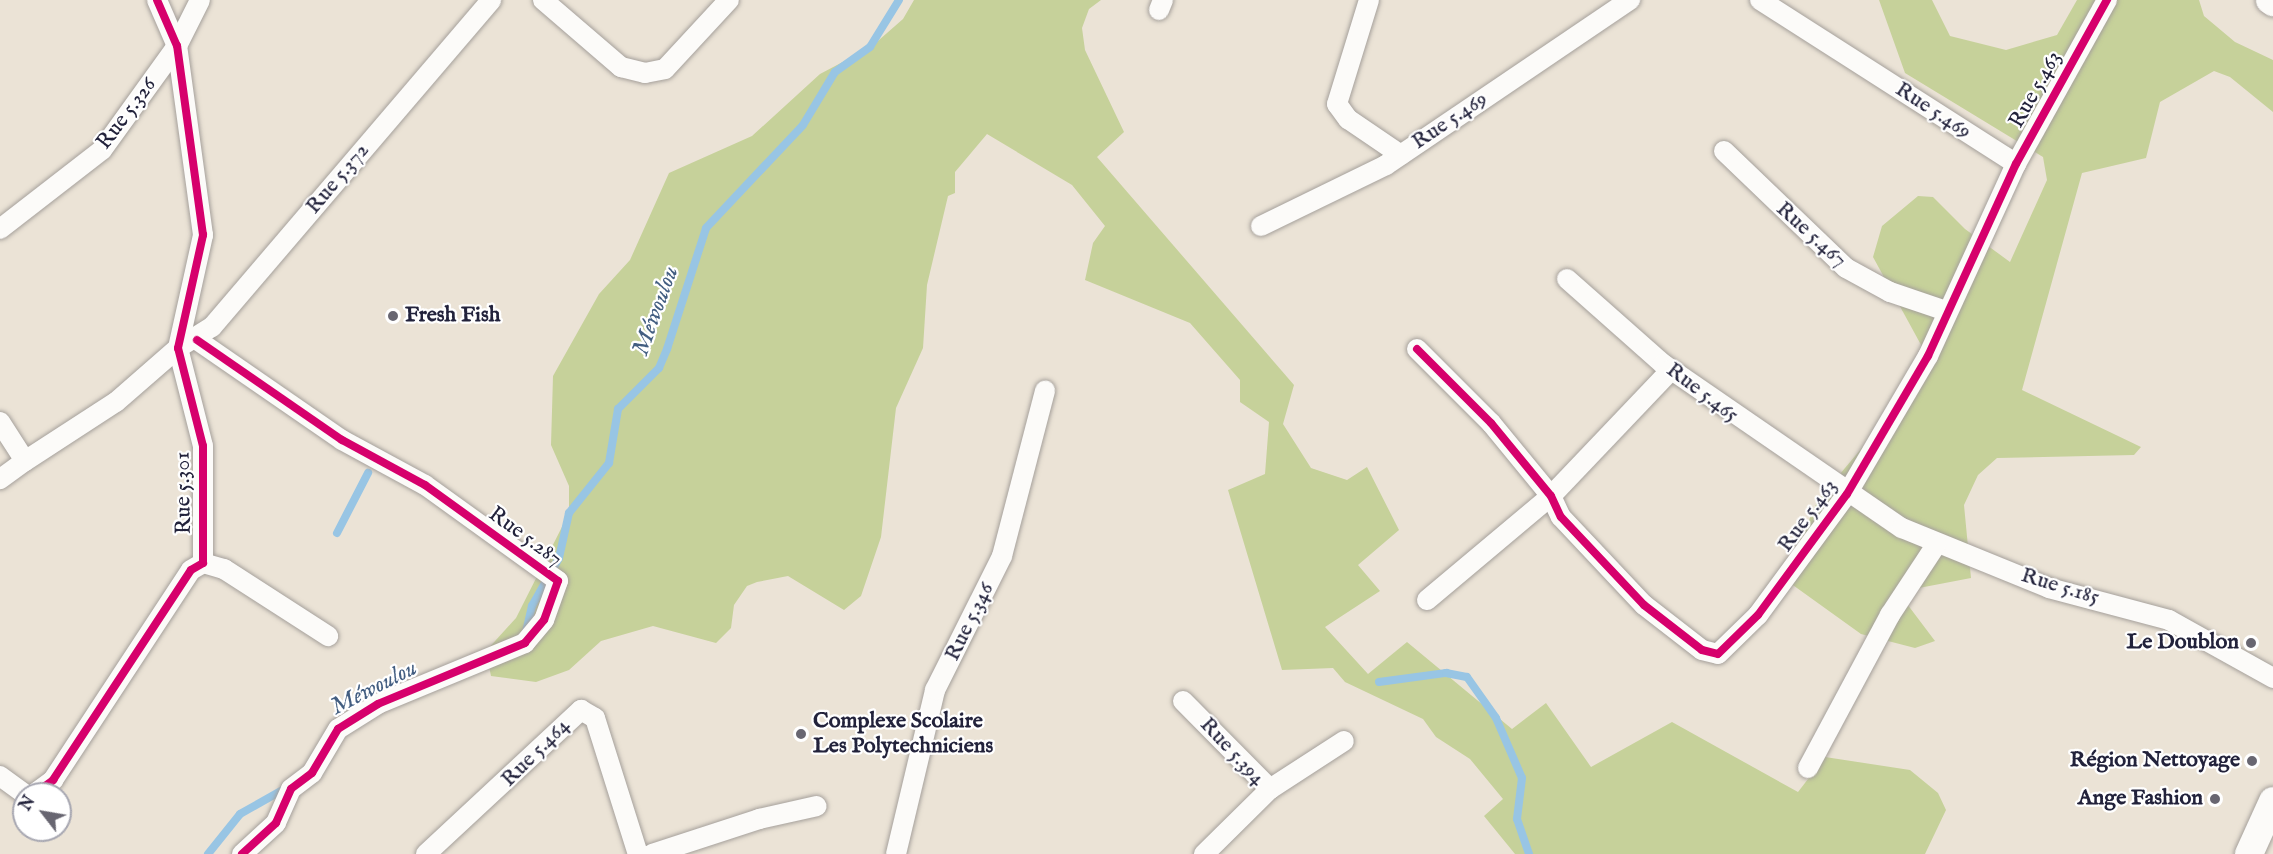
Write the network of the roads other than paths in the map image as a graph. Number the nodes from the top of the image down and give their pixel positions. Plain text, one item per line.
1 (157, 0) edge
2 (200, 0) edge
3 (491, 0) edge
4 (543, 0) edge
5 (729, 0) edge
6 (1369, 0) edge
7 (1630, 0) edge
8 (1760, 0) edge
9 (2107, 0) edge
10 (177, 46) junction
11 (1724, 151) dead end
12 (1401, 154) junction
13 (2016, 164) junction
14 (1261, 226) dead end
15 (0, 229) edge
16 (1567, 279) dead end
17 (1946, 311) junction
18 (197, 340) junction
19 (178, 348) junction
20 (1418, 349) dead end
21 (1671, 370) junction
22 (1045, 391) dead end
23 (0, 422) edge
24 (25, 461) junction
25 (0, 479) edge
26 (1847, 494) junction
27 (1551, 496) junction
28 (1936, 545) junction
29 (203, 563) junction
30 (1427, 600) dead end
31 (328, 636) dead end
32 (2273, 678) edge
33 (1183, 701) dead end
34 (1344, 741) dead end
35 (1808, 768) dead end
36 (49, 782) edge
37 (1270, 789) junction
38 (2273, 801) edge
39 (817, 806) dead end
40 (2273, 839) edge
41 (242, 854) edge
42 (426, 854) edge
43 (638, 854) edge
44 (652, 854) edge
45 (896, 854) edge
46 (1203, 854) edge
47 (2249, 854) edge
48 (2266, 854) edge

1 - 10 street, Rue 5.301
2 - 10 street, Rue 5.326
3 - 18 street, Rue 5.372
4 - 5 street
6 - 12 street
7 - 12 street, Rue 5.469
8 - 13 street, Rue 5.469
9 - 13 street, Rue 5.463
10 - 15 street, Rue 5.326
10 - 19 street, Rue 5.301
11 - 17 street, Rue 5.467
12 - 14 street, Rue 5.469
13 - 17 street, Rue 5.463
16 - 21 street, Rue 5.465
17 - 26 street, Rue 5.463
18 - 19 street, Rue 5.372
18 - 41 street, Rue 5.287
19 - 24 street, Rue 5.372
19 - 29 street, Rue 5.301
20 - 27 street, Rue 5.463
21 - 26 street, Rue 5.465
21 - 27 street
22 - 45 street, Rue 5.346
23 - 24 street
24 - 25 street, Rue 5.372
26 - 27 street, Rue 5.463
26 - 28 street, Rue 5.185
27 - 30 street
28 - 32 street, Rue 5.185
28 - 35 street
29 - 31 street
29 - 36 street, Rue 5.301
33 - 37 street, Rue 5.394
34 - 37 street
37 - 46 street, Rue 5.394
38 - 47 main road
39 - 44 street
40 - 48 main road
42 - 43 street, Rue 5.464

